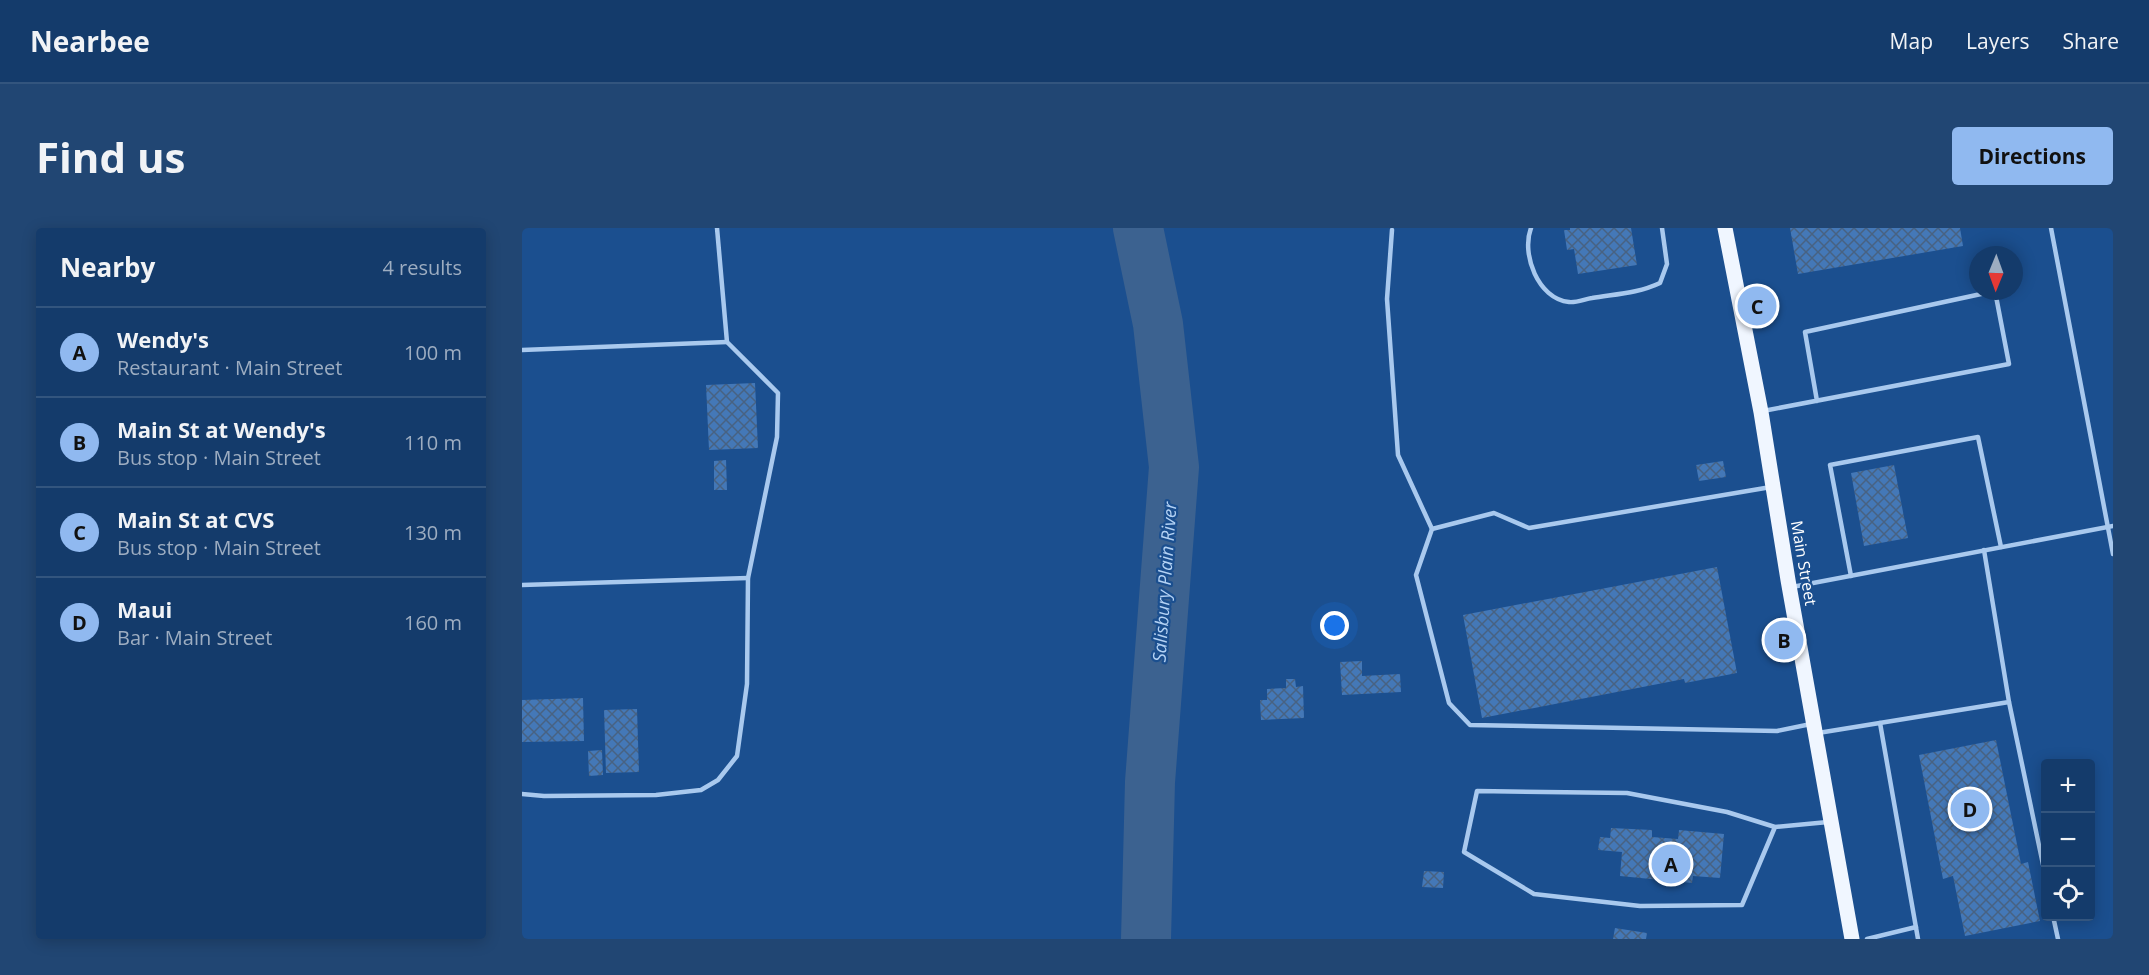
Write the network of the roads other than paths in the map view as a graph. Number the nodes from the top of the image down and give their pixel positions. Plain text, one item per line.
1 (717, 228) edge
2 (1531, 228) edge
3 (1662, 228) edge
4 (1725, 228) edge
5 (2051, 228) edge
6 (1392, 230) dead end
7 (728, 342) junction
8 (522, 350) edge
9 (1817, 401) junction
10 (1761, 412) junction
11 (1773, 487) junction
12 (2110, 526) edge
13 (1432, 529) junction
14 (2001, 547) junction
15 (1984, 550) junction
16 (2113, 554) edge
17 (1851, 576) junction
18 (748, 578) junction
19 (522, 585) edge
20 (1790, 588) junction
21 (2009, 702) junction
22 (1880, 723) junction
23 (1815, 728) junction
24 (522, 794) edge
25 (1831, 822) junction
26 (1775, 827) junction
27 (2043, 867) edge
28 (2054, 921) edge
29 (1916, 927) junction
30 (1852, 939) edge
31 (1867, 939) edge
32 (1918, 939) edge
33 (2058, 939) edge

1 - 7 lane
2 - 3 lane
4 - 10 main road, Main Street
5 - 12 lane
6 - 13 lane
7 - 8 lane
7 - 18 lane
9 - 9 lane
9 - 10 lane
10 - 11 main road, Main Street
11 - 13 lane
11 - 20 main road, Main Street
12 - 14 lane
12 - 16 lane
13 - 23 lane
14 - 15 lane
14 - 17 lane
15 - 17 lane
15 - 21 lane
17 - 20 lane
18 - 19 lane
18 - 24 lane
20 - 23 main road, Main Street
21 - 22 lane
21 - 27 lane
22 - 23 lane
22 - 29 lane
23 - 25 main road, Main Street
25 - 26 lane
25 - 30 main road, Main Street
26 - 26 lane
28 - 33 lane
29 - 31 lane
29 - 32 lane

